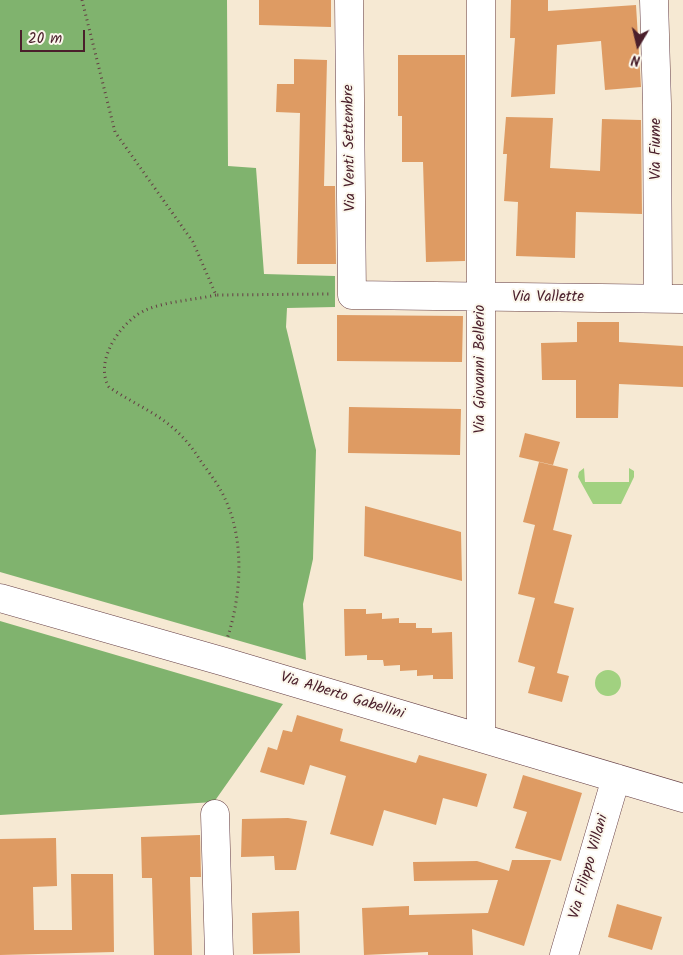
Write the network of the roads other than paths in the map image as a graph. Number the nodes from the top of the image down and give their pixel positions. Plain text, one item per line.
1 (349, 0) edge
2 (481, 0) edge
3 (654, 0) edge
4 (352, 295) joint
5 (482, 297) junction
6 (670, 299) edge
7 (0, 598) edge
8 (481, 738) junction
9 (616, 778) junction
10 (683, 798) edge
11 (215, 814) dead end
12 (219, 955) edge
13 (564, 955) edge

1 - 4 street, Via Venti Settembre
2 - 5 street, Via Giovanni Bellerio
3 - 6 street, Via Fiume
4 - 5 street, Via Vallette
5 - 6 street, Via Vallette
5 - 8 street, Via Giovanni Bellerio
7 - 8 street, Via Alberto Gabellini
8 - 9 street, Via Alberto Gabellini
9 - 10 street, Via Alberto Gabellini
9 - 13 street, Via Filippo Villani
11 - 12 street

